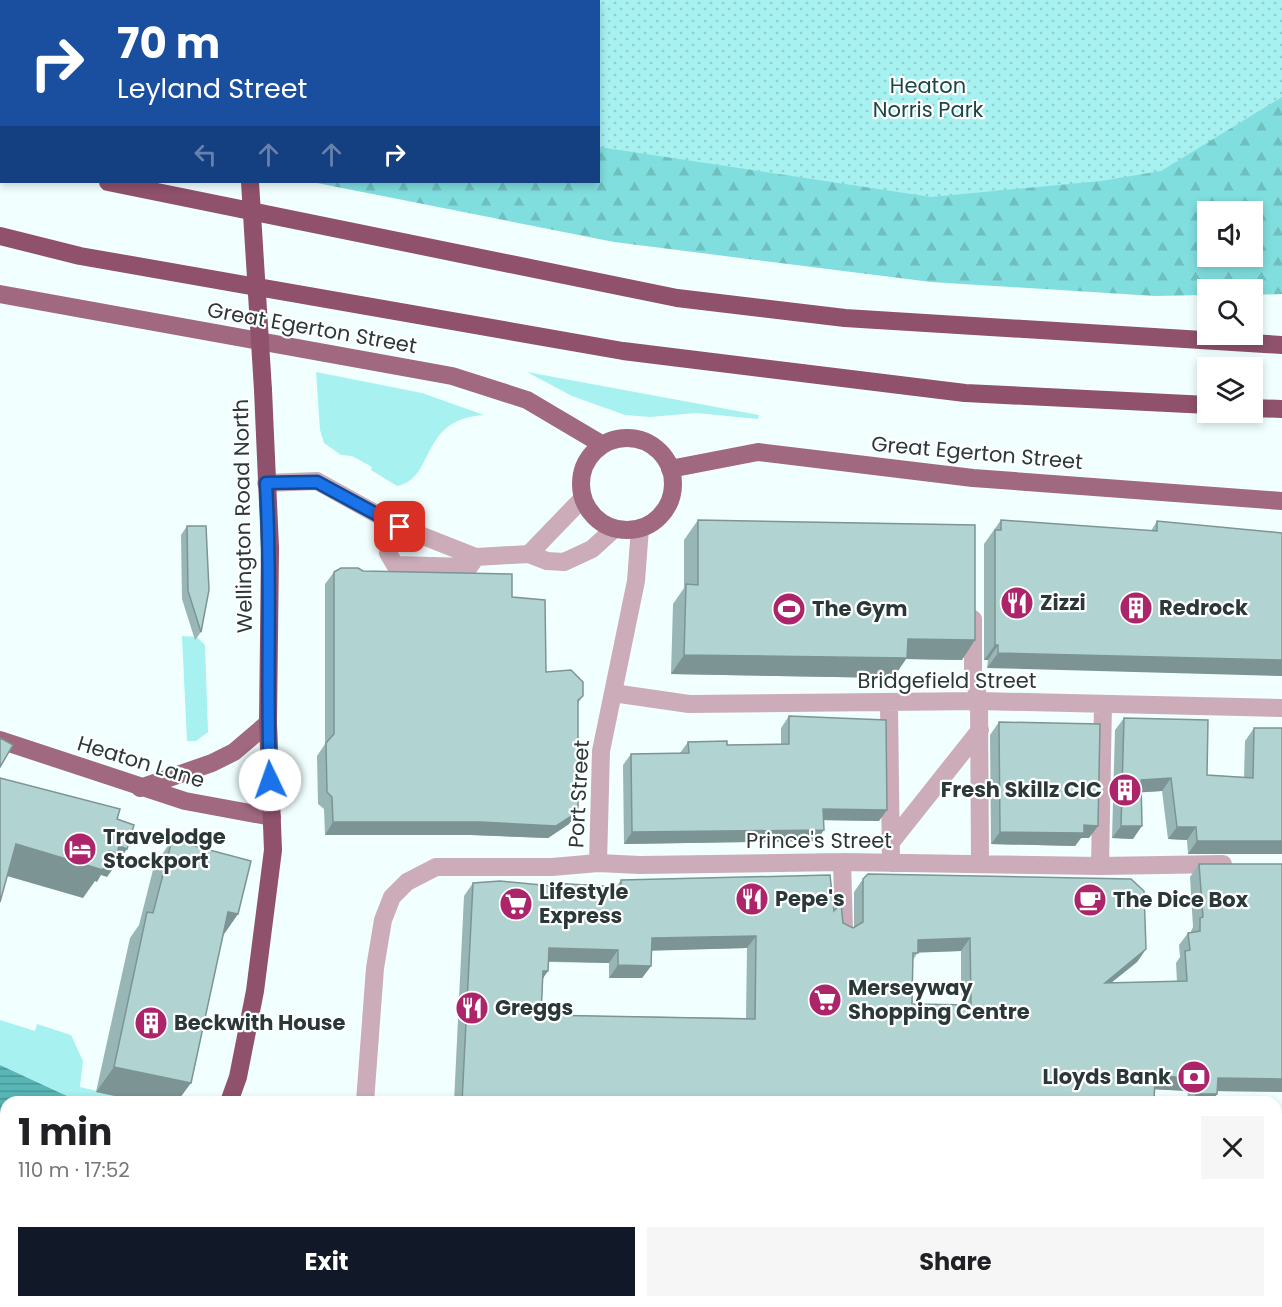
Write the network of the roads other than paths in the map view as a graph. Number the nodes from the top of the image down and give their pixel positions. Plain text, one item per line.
1 (113, 183) edge
2 (250, 183) edge
3 (0, 236) edge
4 (0, 294) edge
5 (1282, 345) edge
6 (1197, 404) edge
7 (1263, 408) edge
8 (1282, 409) edge
9 (603, 445) junction
10 (670, 469) junction
11 (266, 483) junction
12 (583, 498) junction
13 (1282, 501) edge
14 (400, 527) junction
15 (640, 528) junction
16 (614, 529) junction
17 (529, 554) junction
18 (476, 557) junction
19 (973, 603) edge
20 (613, 693) junction
21 (979, 701) junction
22 (889, 704) junction
23 (1103, 705) junction
24 (1282, 708) edge
25 (268, 723) junction
26 (980, 730) junction
27 (0, 740) edge
28 (140, 788) junction
29 (272, 817) junction
30 (892, 841) junction
31 (842, 862) junction
32 (598, 863) junction
33 (891, 863) junction
34 (981, 863) junction
35 (1240, 864) edge
36 (1100, 866) junction
37 (844, 930) edge
38 (231, 1096) edge
39 (365, 1096) edge

1 - 5 highway
2 - 11 highway, Wellington Road North, bridge
3 - 6 highway
4 - 9 main road, Great Egerton Street
7 - 8 highway
9 - 10 main road
9 - 12 main road
10 - 13 main road, Great Egerton Street
10 - 15 main road
11 - 14 street
11 - 25 highway, Wellington Road North
12 - 16 main road
12 - 17 street
14 - 18 street
14 - 18 street
15 - 16 main road
15 - 20 street, Port Street
16 - 17 street
17 - 18 street
19 - 21 street
20 - 22 street, Bridgefield Street
20 - 32 street, Port Street
21 - 22 street, Bridgefield Street
21 - 23 street, Bridgefield Street
21 - 26 street
22 - 30 street
23 - 24 street, Bridgefield Street
23 - 36 street
25 - 28 main road
25 - 29 highway, Wellington Road North
26 - 30 street
26 - 34 street
27 - 28 main road, Heaton Lane
28 - 29 main road, Heaton Lane
29 - 38 highway, Wellington Road North
30 - 33 street
31 - 32 street, Prince's Street
31 - 33 street, Prince's Street
31 - 37 street
32 - 39 street, Prince's Street
33 - 34 street, Prince's Street
34 - 36 street, Prince's Street
35 - 36 street, Prince's Street

